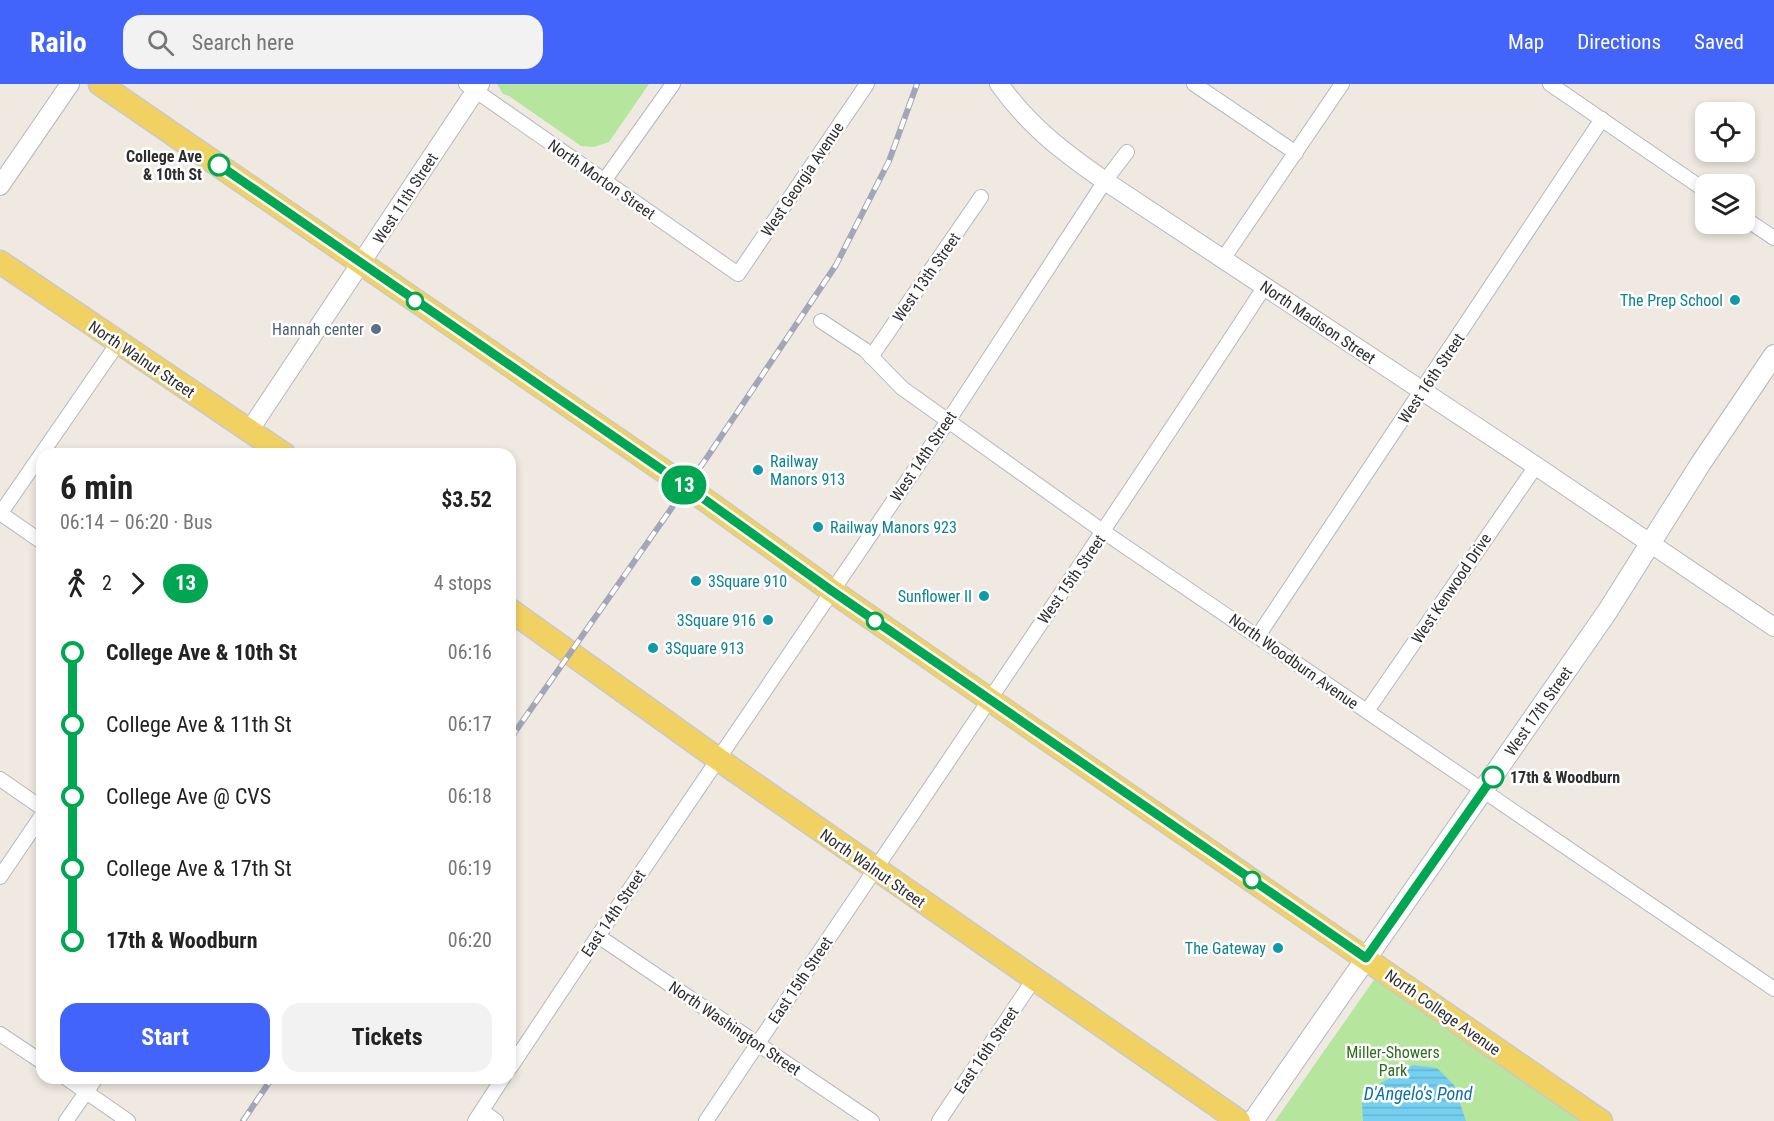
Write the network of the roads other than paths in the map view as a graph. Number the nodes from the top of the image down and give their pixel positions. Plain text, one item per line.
1 (70, 84) edge
2 (100, 84) edge
3 (673, 84) edge
4 (867, 84) edge
5 (999, 84) edge
6 (1194, 84) edge
7 (1342, 84) edge
8 (1550, 84) edge
9 (474, 86) edge
10 (1602, 119) junction
11 (1127, 152) dead end
12 (1296, 153) junction
13 (604, 181) junction
14 (1105, 181) junction
15 (1695, 183) edge
16 (0, 186) edge
17 (981, 197) dead end
18 (1755, 225) edge
19 (1774, 238) edge
20 (1223, 259) junction
21 (0, 262) edge
22 (362, 264) junction
23 (738, 274) joint
24 (1265, 286) junction
25 (821, 321) dead end
26 (118, 343) junction
27 (1774, 355) edge
28 (871, 357) junction
29 (1422, 392) junction
30 (948, 420) junction
31 (249, 431) junction
32 (46, 448) edge
33 (275, 448) edge
34 (36, 462) edge
35 (1536, 466) junction
36 (0, 514) edge
37 (1104, 532) junction
38 (36, 538) edge
39 (1651, 543) junction
40 (832, 591) junction
41 (516, 614) edge
42 (1774, 627) edge
43 (1258, 636) junction
44 (989, 698) junction
45 (1367, 711) junction
46 (718, 759) junction
47 (0, 779) edge
48 (1484, 790) junction
49 (36, 804) edge
50 (36, 824) edge
51 (874, 869) junction
52 (0, 878) edge
53 (598, 936) junction
54 (1366, 958) junction
55 (1034, 979) junction
56 (1774, 989) edge
57 (0, 1034) edge
58 (758, 1044) junction
59 (36, 1058) edge
60 (516, 1059) edge
61 (75, 1084) edge
62 (92, 1084) edge
63 (499, 1084) edge
64 (86, 1092) junction
65 (479, 1116) edge
66 (66, 1121) edge
67 (128, 1121) edge
68 (496, 1121) edge
69 (706, 1121) edge
70 (872, 1121) edge
71 (939, 1121) edge
72 (1239, 1121) edge
73 (1253, 1121) edge
74 (1601, 1121) edge

1 - 16 street
2 - 22 main road, North College Avenue
3 - 13 street
4 - 23 street, West Georgia Avenue
5 - 14 street, North Madison Street
6 - 12 street
7 - 12 street
8 - 10 street
9 - 13 street, North Morton Street
9 - 22 street, West 11th Street
10 - 15 street
10 - 29 street, West 16th Street
11 - 14 street, West 14th Street
12 - 20 street
13 - 23 street, North Morton Street
14 - 20 street, North Madison Street
14 - 30 street, West 14th Street
17 - 28 street, West 13th Street
18 - 19 street
20 - 24 street, North Madison Street
21 - 26 main road, North Walnut Street
22 - 31 street, West 11th Street
22 - 40 main road, North College Avenue
24 - 29 street, North Madison Street
24 - 37 street, West 15th Street
25 - 28 street, North Woodburn Avenue
26 - 31 main road, North Walnut Street
26 - 32 street
27 - 39 main road, West 17th Street
28 - 30 street, North Woodburn Avenue
29 - 35 street, North Madison Street
29 - 43 street, West 16th Street
30 - 37 street, North Woodburn Avenue
30 - 40 street, West 14th Street
31 - 33 main road, North Walnut Street
34 - 36 street
35 - 39 street, North Madison Street
35 - 45 street, West Kenwood Drive
36 - 38 street
37 - 43 street, North Woodburn Avenue
37 - 44 street, West 15th Street
39 - 42 street, North Madison Street
39 - 48 main road, West 17th Street
40 - 44 main road, North College Avenue
40 - 46 street, West 14th Street
41 - 46 main road, North Walnut Street
43 - 45 street, North Woodburn Avenue
44 - 51 street, West 15th Street
44 - 54 main road, North College Avenue
45 - 48 street, North Woodburn Avenue
46 - 51 main road, North Walnut Street
46 - 53 street, East 14th Street
47 - 49 street
48 - 54 main road, West 17th Street
48 - 56 street, North Woodburn Avenue
50 - 52 street
51 - 55 main road, North Walnut Street
51 - 58 street, East 15th Street
53 - 58 street, North Washington Street
53 - 60 street, East 14th Street
54 - 73 main road, West 17th Street
54 - 74 main road, North College Avenue
55 - 71 street, East 16th Street
55 - 72 main road, North Walnut Street
57 - 59 street
58 - 69 street, East 15th Street
58 - 70 street, North Washington Street
61 - 64 street
62 - 64 street
63 - 65 street
64 - 66 street
64 - 67 street
65 - 68 street

